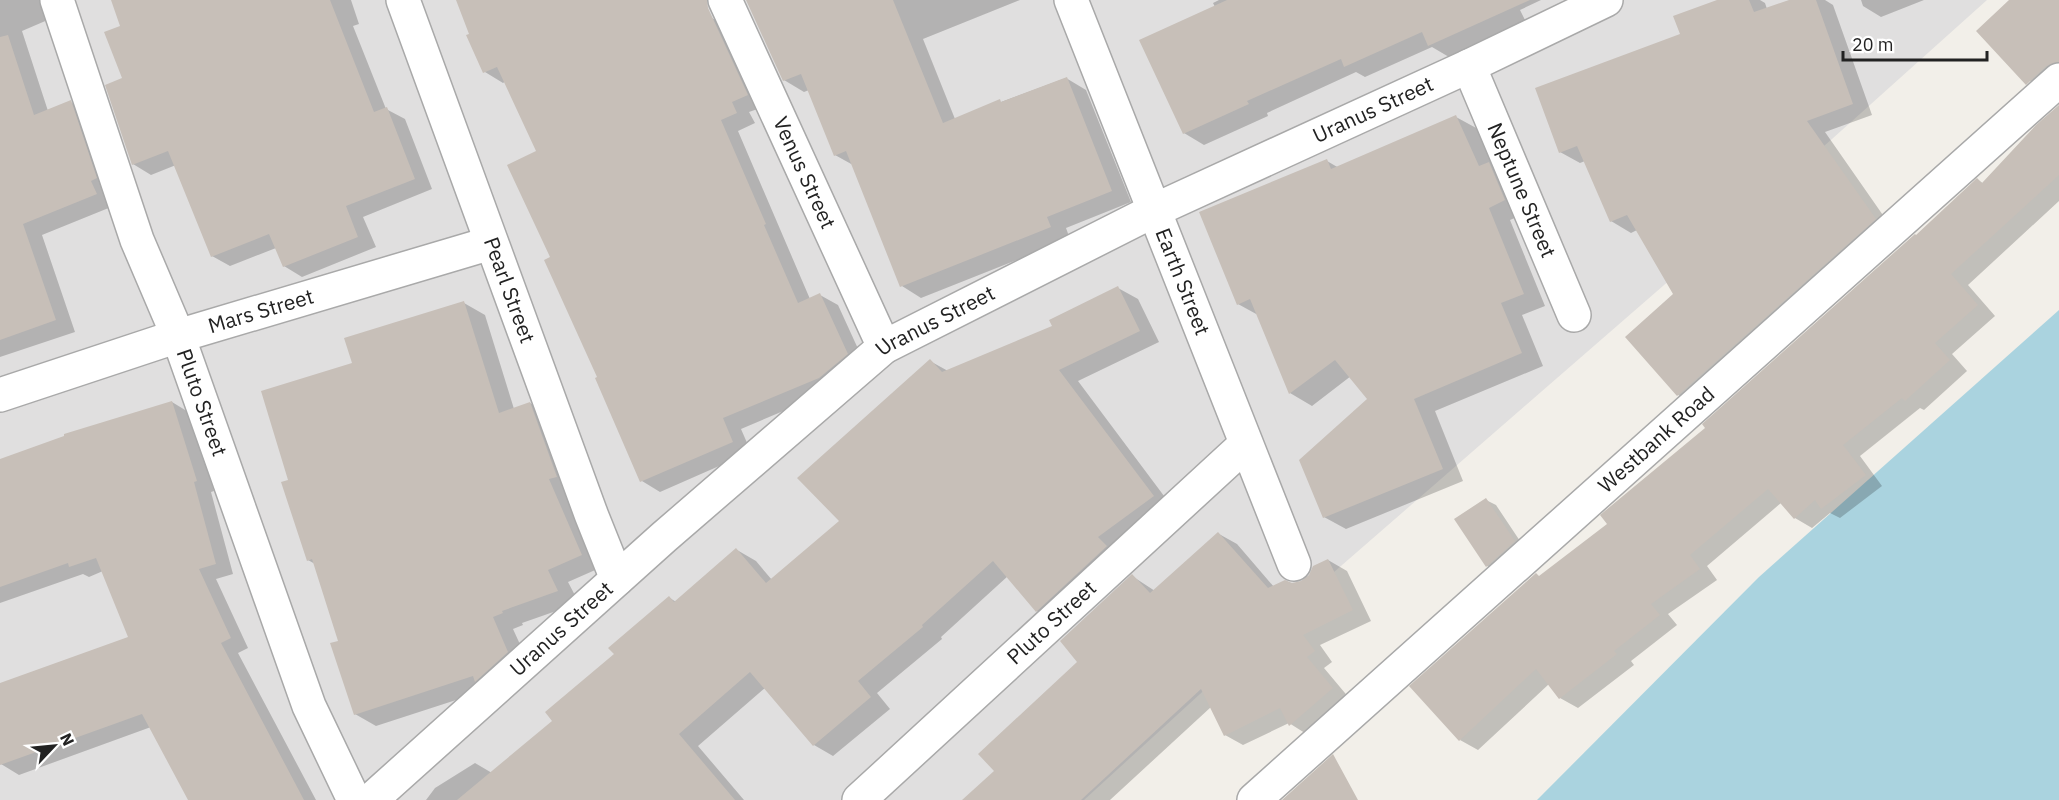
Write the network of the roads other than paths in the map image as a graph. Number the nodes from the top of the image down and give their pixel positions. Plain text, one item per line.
1 (57, 0) edge
2 (403, 0) edge
3 (725, 0) edge
4 (1071, 0) edge
5 (1606, 0) edge
6 (1469, 66) junction
7 (2059, 80) edge
8 (1153, 211) junction
9 (491, 243) junction
10 (1574, 315) dead end
11 (178, 336) junction
12 (884, 347) junction
13 (0, 395) edge
14 (1246, 444) junction
15 (1294, 564) dead end
16 (617, 579) junction
17 (354, 800) edge
18 (371, 800) edge
19 (859, 800) edge
20 (1254, 800) edge

1 - 11 street, Pluto Street
2 - 9 street, Pearl Street
3 - 12 street, Venus Street
4 - 8 street, Earth Street
5 - 6 street, Uranus Street
6 - 8 street, Uranus Street
6 - 10 street, Neptune Street
7 - 20 street, Westbank Road
8 - 12 street, Uranus Street
8 - 14 street, Earth Street
9 - 11 street, Mars Street
9 - 16 street, Pearl Street
11 - 13 street, Mars Street
11 - 17 street, Pluto Street
12 - 16 street, Uranus Street
14 - 15 street, Earth Street
14 - 19 street, Pluto Street
16 - 18 street, Uranus Street

